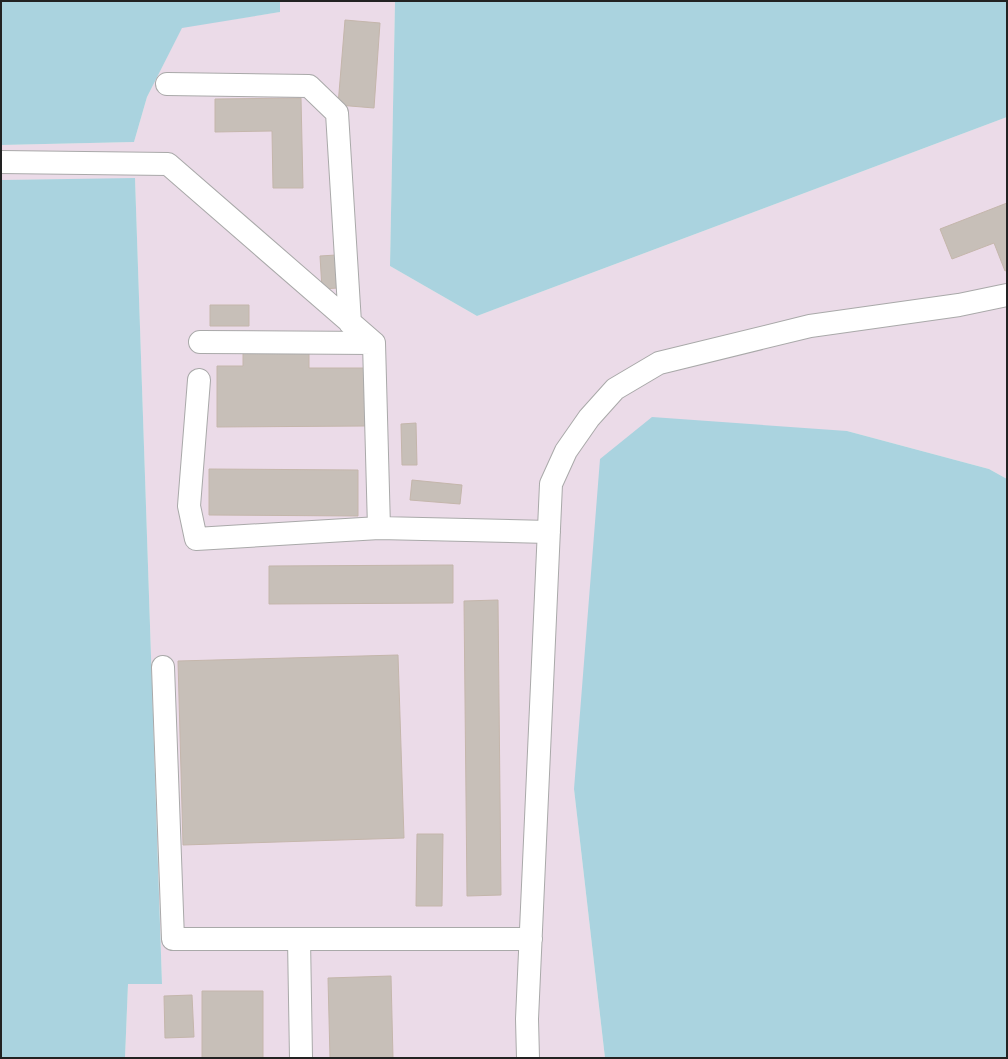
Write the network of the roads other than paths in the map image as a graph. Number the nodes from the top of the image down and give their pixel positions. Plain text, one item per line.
1 (167, 84) dead end
2 (1, 162) edge
3 (1007, 295) edge
4 (350, 323) junction
5 (200, 342) dead end
6 (374, 343) junction
7 (199, 380) dead end
8 (379, 528) junction
9 (549, 532) junction
10 (163, 668) dead end
11 (299, 939) junction
12 (531, 939) junction
13 (301, 1058) edge
14 (528, 1058) edge

1 - 4 lane
2 - 4 lane
3 - 9 lane
4 - 6 lane
5 - 6 lane
6 - 8 lane
7 - 8 lane
8 - 9 lane
9 - 12 lane
10 - 11 lane
11 - 12 lane
11 - 13 lane
12 - 14 lane

